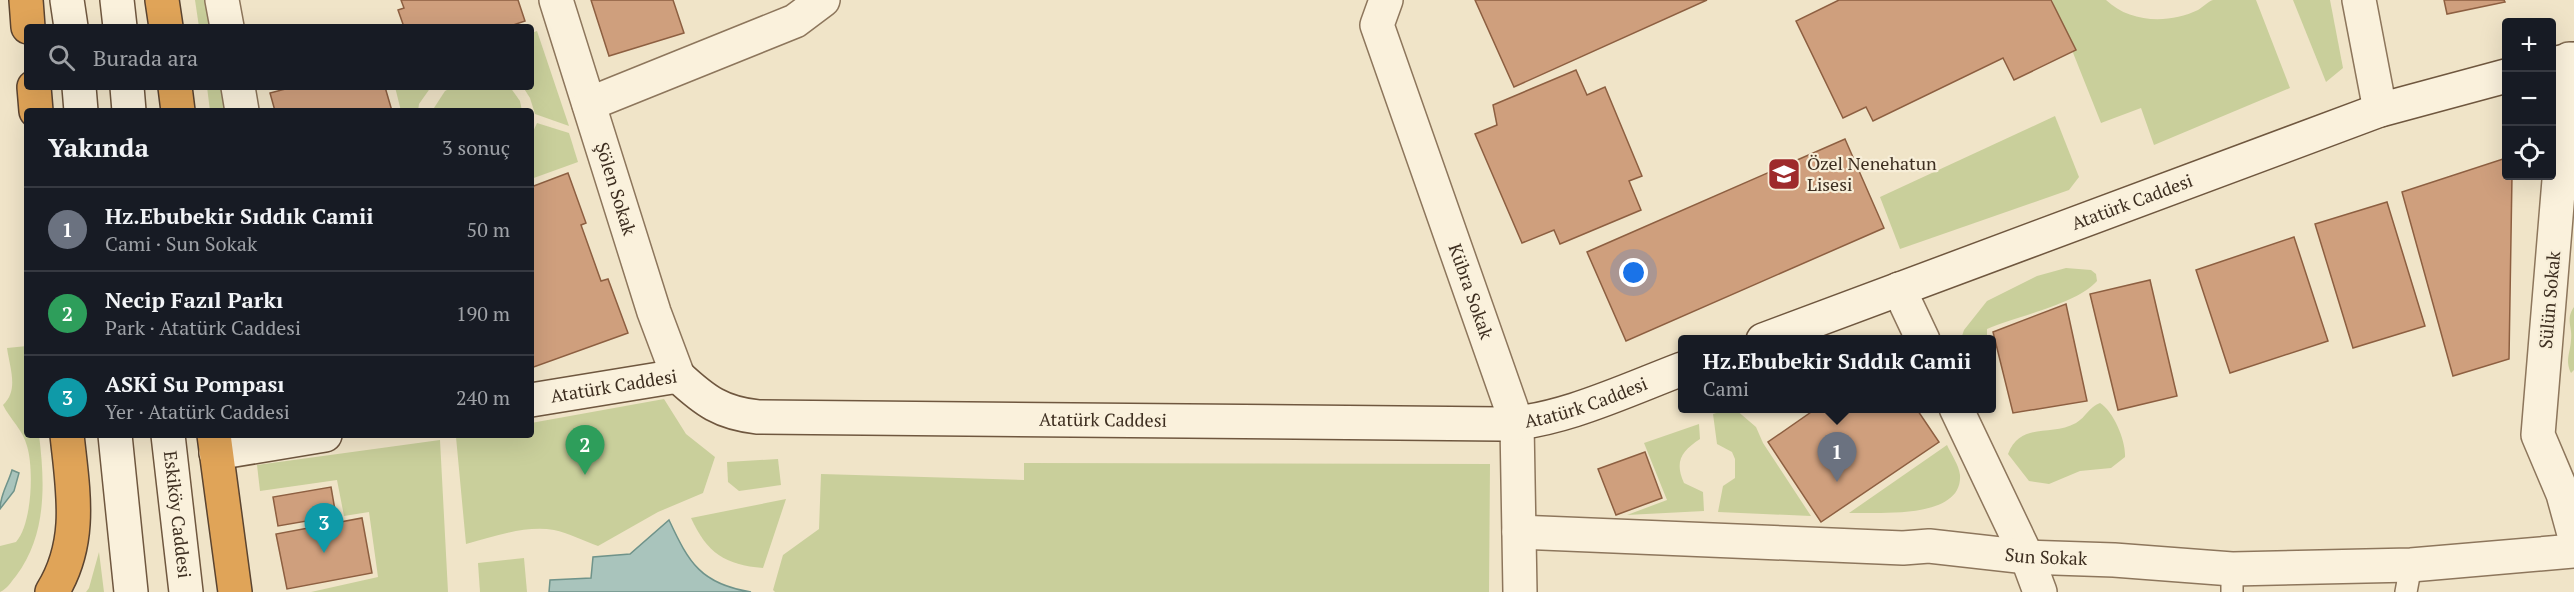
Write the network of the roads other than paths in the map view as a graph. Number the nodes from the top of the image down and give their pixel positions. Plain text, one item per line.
1 (26, 0) edge
2 (67, 0) edge
3 (117, 0) edge
4 (162, 0) edge
5 (222, 0) edge
6 (556, 0) edge
7 (823, 0) edge
8 (1386, 0) edge
9 (2359, 0) edge
10 (28, 24) edge
11 (71, 24) edge
12 (120, 24) edge
13 (166, 24) edge
14 (226, 24) edge
15 (2565, 61) edge
16 (2502, 77) edge
17 (34, 90) edge
18 (79, 90) edge
19 (127, 90) edge
20 (175, 90) edge
21 (238, 90) edge
22 (589, 104) junction
23 (36, 108) edge
24 (81, 108) edge
25 (129, 108) edge
26 (178, 108) edge
27 (242, 108) edge
28 (2380, 110) junction
29 (1899, 289) junction
30 (1774, 335) edge
31 (1921, 335) edge
32 (1678, 371) edge
33 (678, 376) junction
34 (534, 400) edge
35 (1958, 413) edge
36 (1517, 424) junction
37 (67, 438) edge
38 (115, 438) edge
39 (168, 438) edge
40 (288, 438) edge
41 (215, 444) edge
42 (1519, 532) junction
43 (2574, 534) edge
44 (2574, 551) edge
45 (2027, 557) junction
46 (2408, 578) edge
47 (2232, 581) edge
48 (52, 592) edge
49 (131, 592) edge
50 (186, 592) edge
51 (235, 592) edge
52 (1520, 592) edge
53 (2040, 592) edge

1 - 10 highway
2 - 11 street
3 - 12 street
4 - 13 highway
5 - 14 street
6 - 22 street, Şölen Sokak
7 - 22 street
8 - 36 street, Kübra Sokak
9 - 28 street
15 - 43 street, Sülün Sokak
16 - 28 street, Atatürk Caddesi
17 - 23 highway
18 - 24 street
19 - 25 street
20 - 26 highway
21 - 27 street
22 - 33 street, Şölen Sokak
28 - 29 street, Atatürk Caddesi
29 - 30 street, Atatürk Caddesi
29 - 31 street
32 - 36 street, Atatürk Caddesi
33 - 34 street, Atatürk Caddesi
33 - 36 street, Atatürk Caddesi
35 - 45 street
36 - 42 street, Kübra Sokak
37 - 48 highway
38 - 49 street
39 - 50 street, Eskiköy Caddesi
40 - 41 street
41 - 51 highway
42 - 45 street, Sun Sokak
42 - 52 street, Kübra Sokak
44 - 46 street, Sun Sokak
45 - 47 street, Sun Sokak
45 - 53 street
46 - 47 street, Sun Sokak

